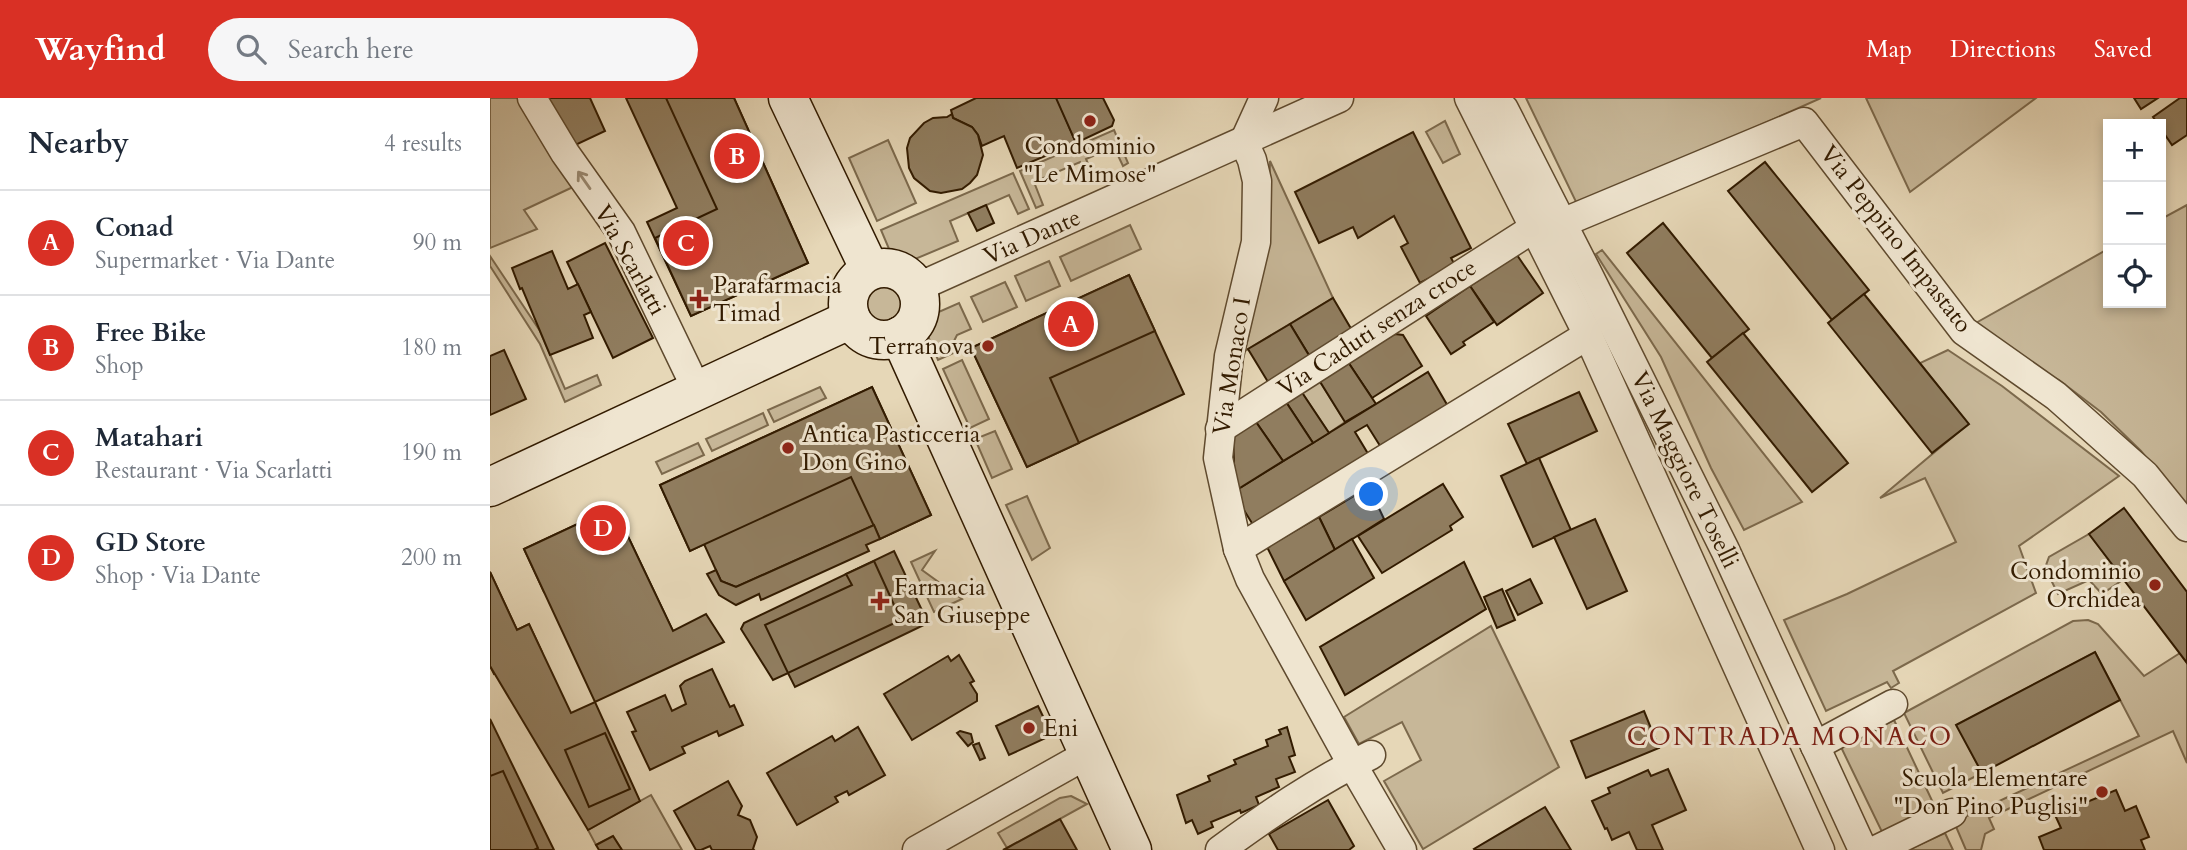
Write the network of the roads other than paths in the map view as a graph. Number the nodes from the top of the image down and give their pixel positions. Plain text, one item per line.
1 (532, 98) edge
2 (788, 98) edge
3 (1264, 98) edge
4 (1339, 98) edge
5 (1468, 98) edge
6 (1493, 98) edge
7 (1244, 142) junction
8 (1562, 223) junction
9 (1534, 228) junction
10 (870, 270) junction
11 (916, 288) junction
12 (851, 319) junction
13 (1588, 335) junction
14 (900, 336) junction
15 (698, 390) junction
16 (1220, 429) junction
17 (490, 487) edge
18 (2187, 527) edge
19 (1238, 550) junction
20 (1893, 704) dead end
21 (1815, 746) junction
22 (1088, 754) junction
23 (1362, 760) junction
24 (1952, 813) dead end
25 (917, 850) edge
26 (1132, 850) edge
27 (1220, 850) edge
28 (1402, 850) edge
29 (1820, 850) edge
30 (1863, 850) edge
31 (1876, 850) edge

15 -> 1 street, Via Scarlatti
2 - 10 main road
3 - 7 street
4 - 7 street, Via Dante
5 - 9 street, Via Maggiore Toselli
6 - 8 street, Via Maggiore Toselli
7 - 11 street, Via Dante
7 - 16 street, Via Monaco I
8 - 18 street, Via Peppino Impastato
8 - 21 street, Via Maggiore Toselli
9 - 13 street, Via Maggiore Toselli
9 - 16 street, Via Caduti senza croce
10 - 11 main road
10 - 12 main road
11 - 14 main road
12 - 14 main road
12 - 15 main road
13 - 19 street
13 - 29 street, Via Maggiore Toselli
14 - 22 main road
15 - 17 main road
16 - 19 street, Via Monaco I
19 - 23 street, Via Monaco I
20 - 21 street
21 - 30 street, Via Maggiore Toselli
22 - 25 street
22 - 26 main road
23 - 27 street
23 - 28 street, Via Monaco I
24 - 31 street

